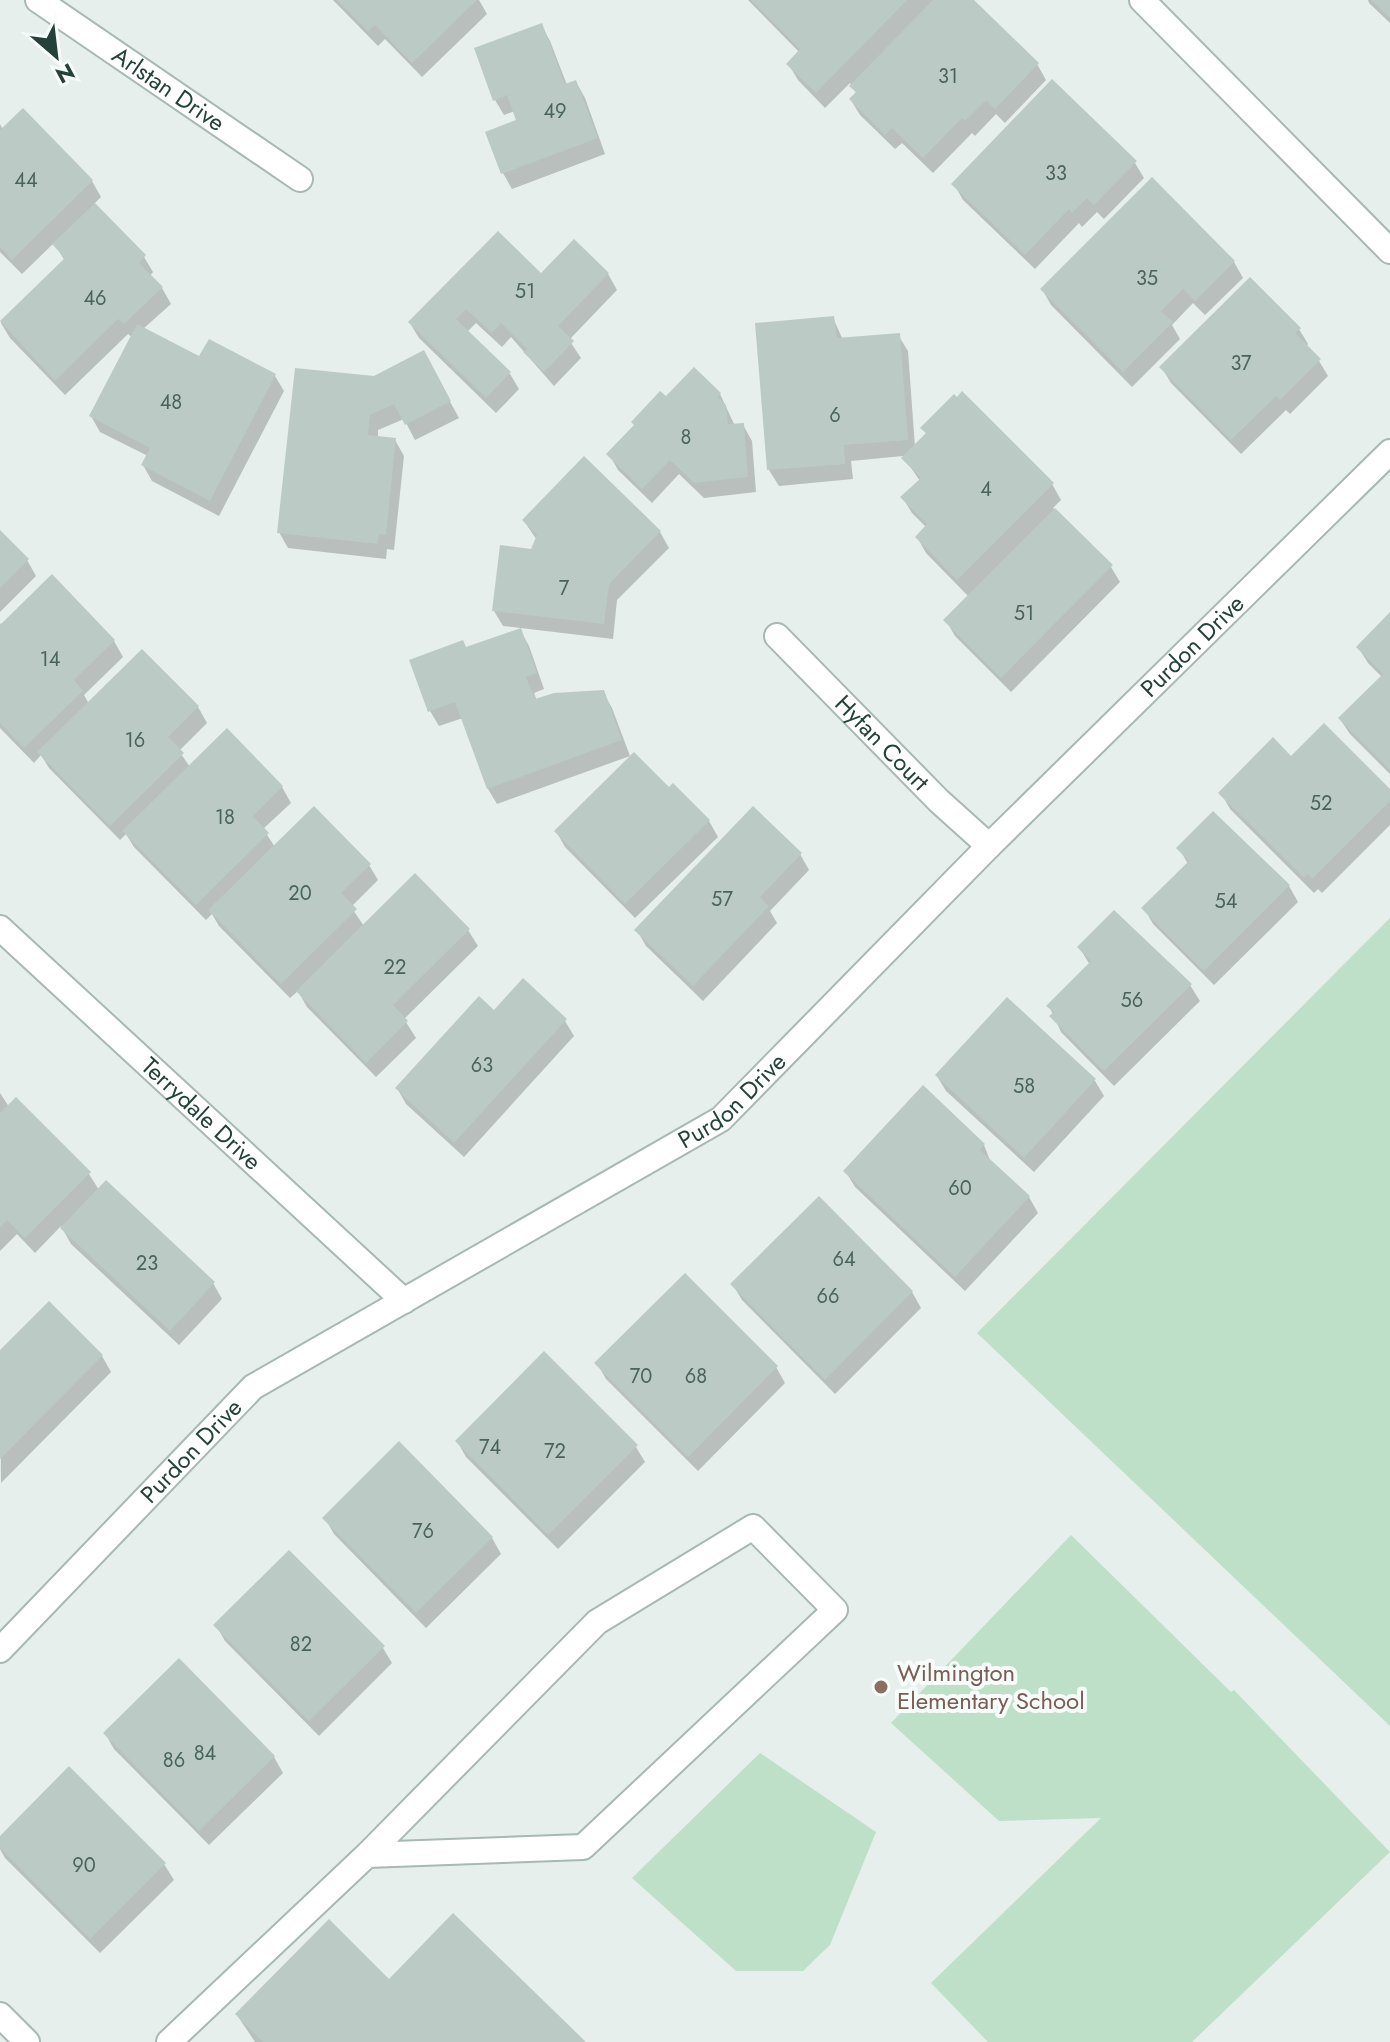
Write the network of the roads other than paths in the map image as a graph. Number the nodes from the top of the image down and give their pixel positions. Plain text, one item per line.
1 (38, 0) edge
2 (1142, 0) edge
3 (300, 179) dead end
4 (1390, 251) edge
5 (1390, 452) edge
6 (777, 636) dead end
7 (989, 846) junction
8 (0, 928) edge
9 (404, 1301) junction
10 (0, 1650) edge
11 (367, 1855) junction
12 (0, 2015) edge
13 (27, 2042) edge
14 (169, 2042) edge

1 - 3 street, Arlstan Drive
2 - 4 street
5 - 7 street, Purdon Drive
6 - 7 street, Hyfan Court
7 - 9 street, Purdon Drive
8 - 9 street, Terrydale Drive
9 - 10 street, Purdon Drive
11 - 11 street
11 - 14 street
12 - 13 street

